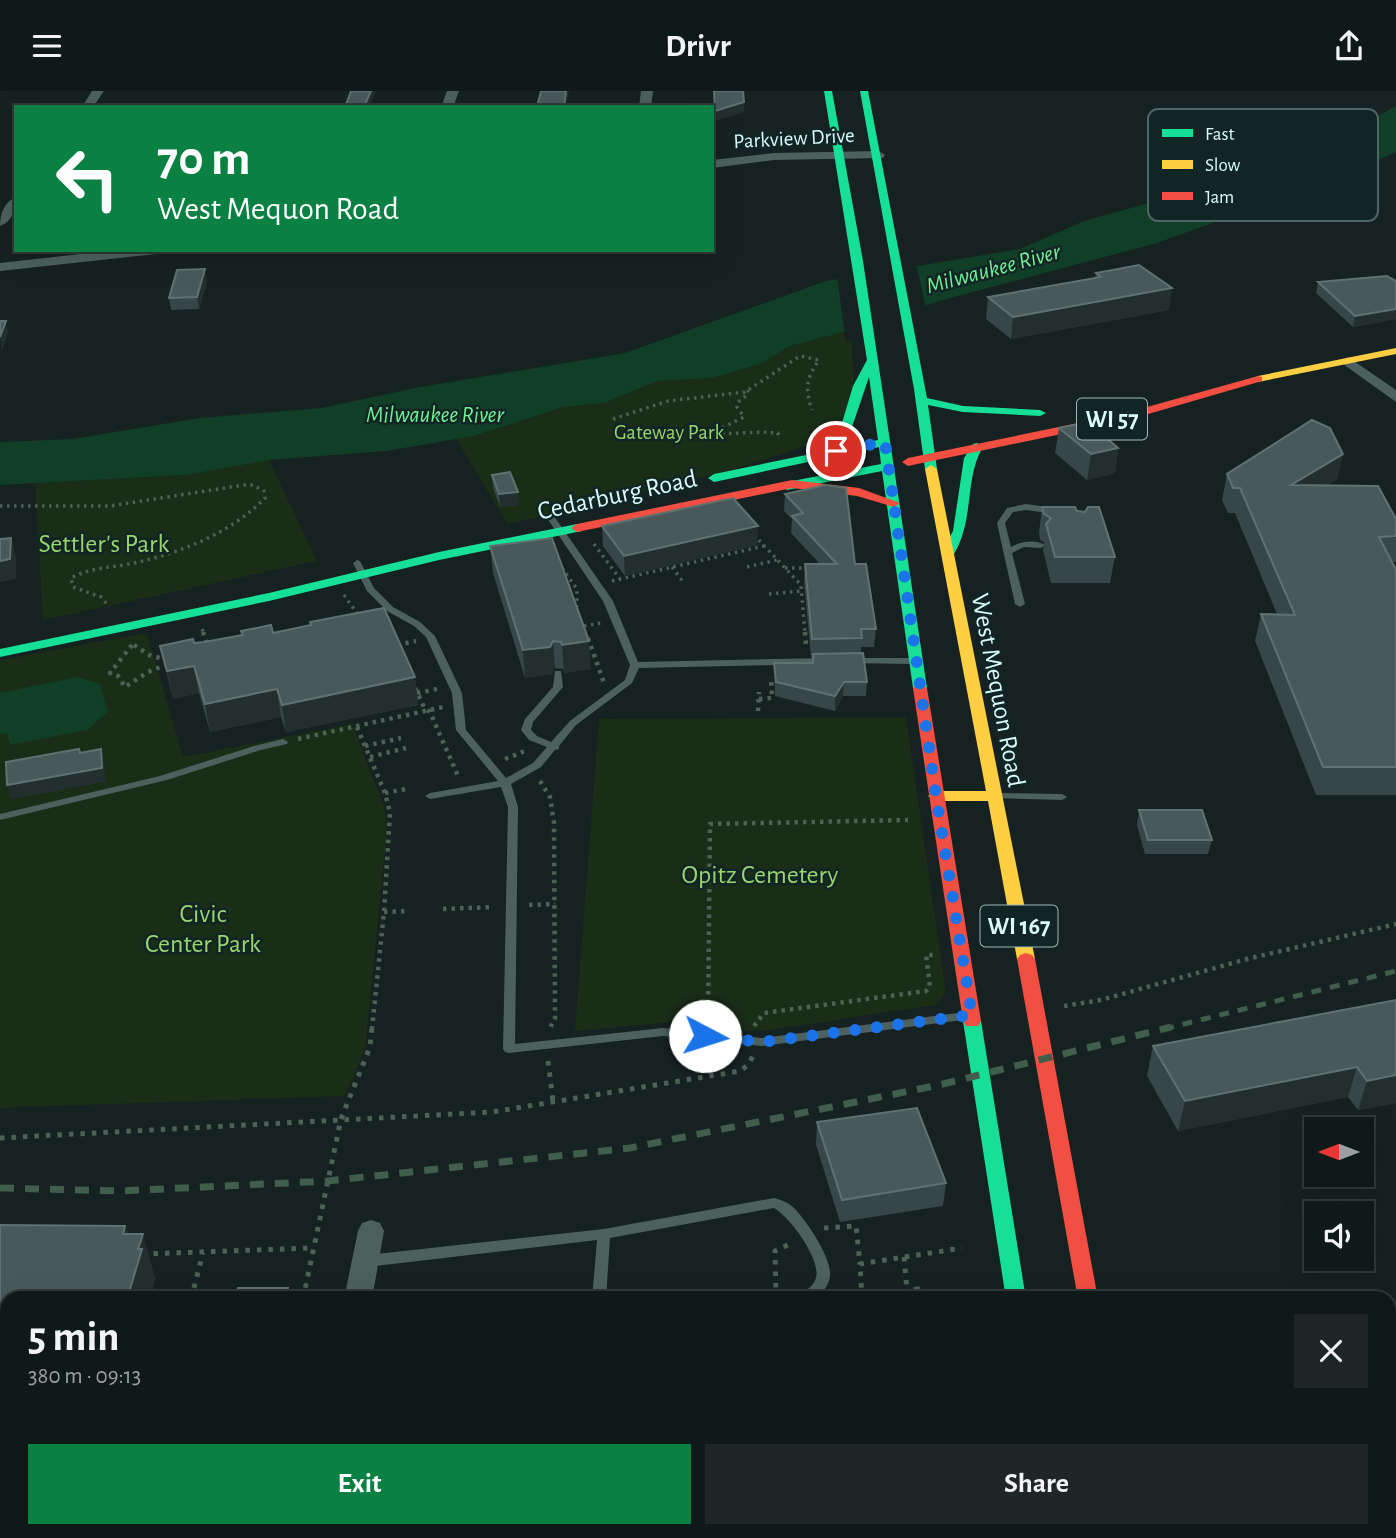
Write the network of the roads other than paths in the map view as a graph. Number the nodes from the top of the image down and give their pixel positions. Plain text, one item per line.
1 (828, 91) edge
2 (864, 91) edge
3 (838, 155) junction
4 (879, 155) junction
5 (714, 164) edge
6 (14, 204) edge
7 (0, 222) edge
8 (138, 252) edge
9 (0, 267) edge
10 (869, 340) junction
11 (1396, 351) edge
12 (872, 360) junction
13 (1348, 361) junction
14 (889, 367) dead end
15 (1244, 382) junction
16 (1144, 394) dead end
17 (1396, 397) edge
18 (921, 400) junction
19 (978, 426) dead end
20 (933, 434) junction
21 (897, 440) junction
22 (977, 447) junction
23 (816, 456) junction
24 (930, 457) junction
25 (895, 464) junction
26 (704, 481) dead end
27 (910, 481) dead end
28 (792, 484) junction
29 (894, 503) junction
30 (600, 507) dead end
31 (1060, 513) edge
32 (555, 524) junction
33 (1041, 545) dead end
34 (929, 546) dead end
35 (1007, 547) junction
36 (949, 559) junction
37 (359, 569) junction
38 (1020, 604) dead end
39 (0, 639) edge
40 (0, 653) edge
41 (916, 660) junction
42 (635, 665) junction
43 (558, 673) dead end
44 (283, 743) road end
45 (555, 747) junction
46 (505, 783) junction
47 (430, 796) dead end
48 (936, 796) junction
49 (994, 796) junction
50 (1062, 797) dead end
51 (0, 817) edge
52 (972, 1015) junction
53 (371, 1231) dead end
54 (604, 1234) junction
55 (366, 1261) junction
56 (360, 1291) edge
57 (600, 1291) edge
58 (816, 1291) edge
59 (1015, 1291) edge
60 (1087, 1291) edge

1 - 3 main road
2 - 4 main road, West Mequon Road
3 - 4 street, Parkview Drive
3 - 5 street, Parkview Drive
3 - 10 main road
4 - 18 main road, West Mequon Road
6 - 7 street
8 - 9 street
10 - 12 main road
10 - 14 main road
11 - 13 main road, Cedarburg Road / WI 57
12 - 21 main road
12 - 23 main road
13 - 15 main road, Cedarburg Road / WI 57
13 - 17 street
15 - 16 main road, Cedarburg Road / WI 57
15 - 22 main road, Cedarburg Road / WI 57
18 - 19 main road, WI 57
18 - 20 main road, West Mequon Road
20 - 21 main road, Cedarburg Road
20 - 24 main road, West Mequon Road / WI 167
21 - 23 main road, Cedarburg Road
21 - 24 main road
21 - 25 main road
22 - 24 main road, Cedarburg Road / WI 57
22 - 36 main road
23 - 26 main road, Cedarburg Road
24 - 25 main road, Cedarburg Road / WI 57
24 - 36 main road, West Mequon Road / WI 167
25 - 27 main road
25 - 28 main road, Cedarburg Road
25 - 29 main road, WI 167
28 - 29 main road
28 - 32 main road, Cedarburg Road
29 - 41 main road, WI 167
30 - 32 main road, Cedarburg Road
31 - 35 lane
32 - 37 main road, Cedarburg Road
32 - 42 lane
33 - 35 lane
34 - 36 main road
35 - 38 lane
36 - 49 main road, West Mequon Road / WI 167
37 - 39 main road, Cedarburg Road
37 - 40 main road, Cedarburg Road
37 - 46 lane
41 - 42 lane
41 - 48 main road, WI 167
42 - 45 lane
43 - 45 lane
44 - 51 lane
45 - 46 lane
46 - 47 lane
46 - 52 lane
48 - 49 main road
48 - 52 main road, WI 167
49 - 50 lane
49 - 60 main road, West Mequon Road / WI 167
52 - 59 main road, WI 167
53 - 55 street
54 - 55 lane
54 - 57 lane
54 - 58 lane
55 - 56 street

